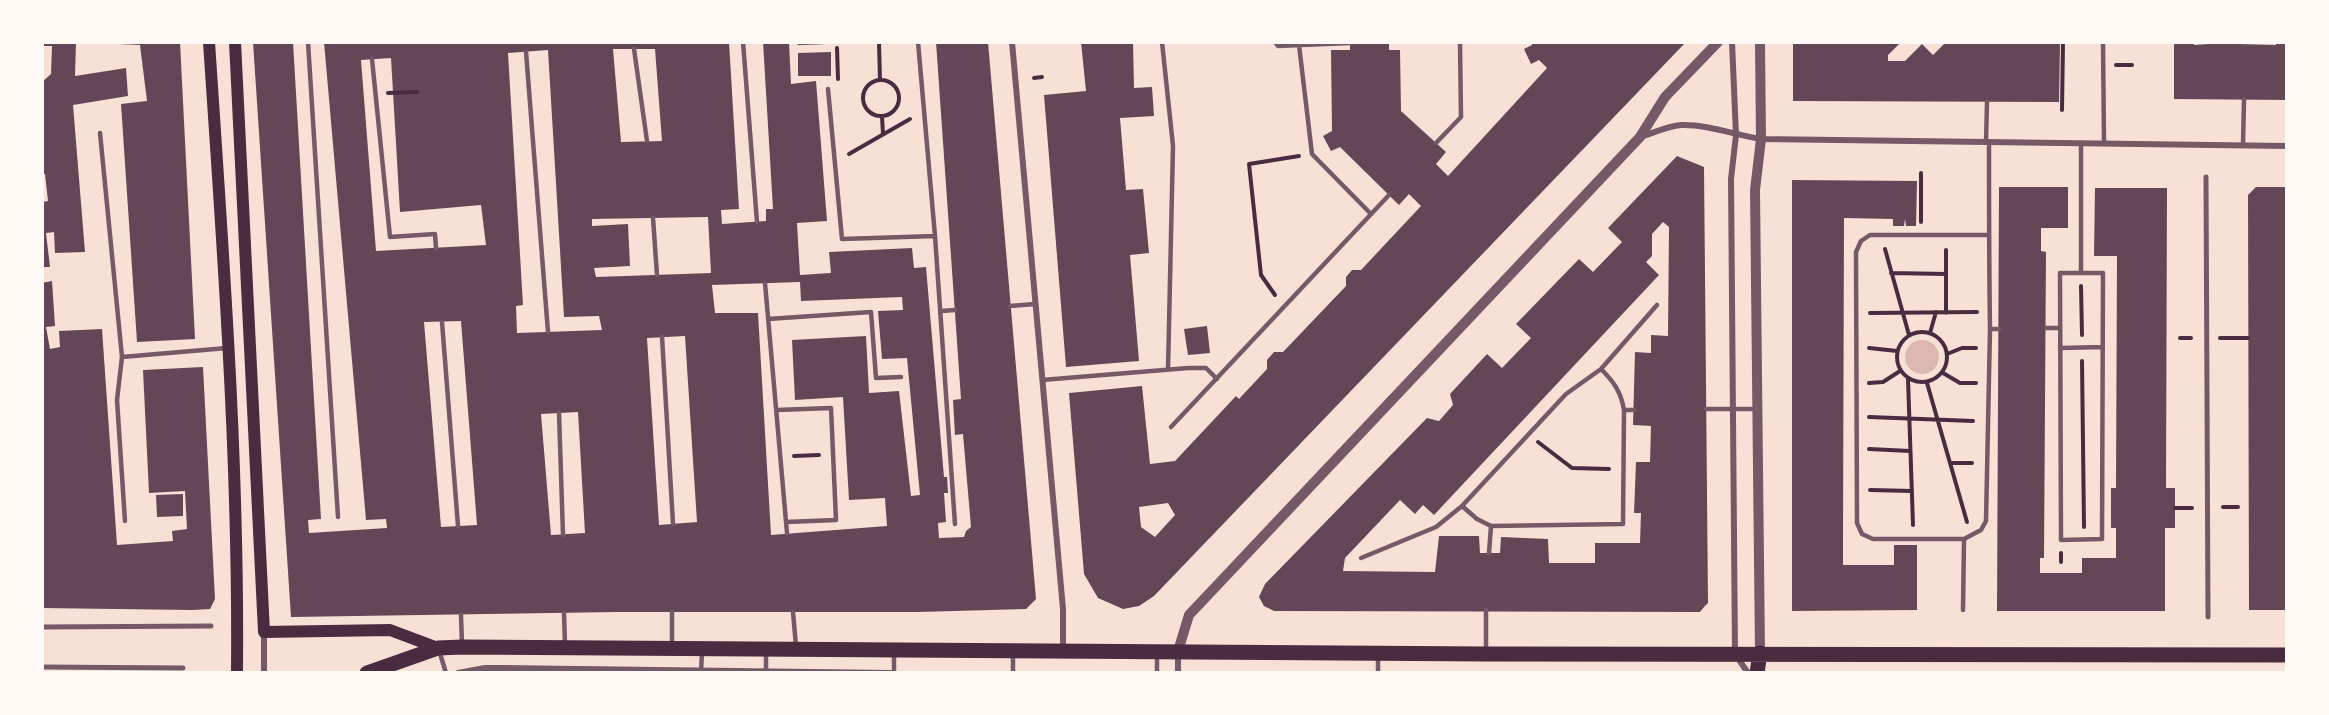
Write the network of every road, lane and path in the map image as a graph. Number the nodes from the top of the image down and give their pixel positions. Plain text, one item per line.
1 (209, 42) edge
2 (235, 42) edge
3 (308, 42) edge
4 (743, 42) edge
5 (823, 42) edge
6 (837, 42) edge
7 (879, 42) edge
8 (918, 42) edge
9 (1011, 42) edge
10 (1162, 42) edge
11 (1275, 42) edge
12 (1460, 42) edge
13 (1718, 42) edge
14 (1732, 42) edge
15 (1760, 42) edge
16 (2063, 42) edge
17 (2103, 42) edge
18 (799, 43) edge
19 (1350, 43) edge
20 (1299, 45) junction
21 (634, 49) dead end
22 (526, 52) dead end
23 (372, 59) dead end
24 (1042, 77) dead end
25 (1034, 78) dead end
26 (880, 80) junction
27 (828, 89) joint
28 (417, 92) dead end
29 (385, 94) dead end
30 (2244, 99) dead end
31 (1987, 102) dead end
32 (924, 110) junction
33 (2062, 110) dead end
34 (882, 116) junction
35 (100, 134) dead end
36 (883, 135) junction
37 (1736, 135) junction
38 (1640, 137) junction
39 (1761, 139) junction
40 (647, 141) dead end
41 (1987, 142) junction
42 (1436, 143) dead end
43 (2081, 143) junction
44 (2104, 144) junction
45 (2243, 145) junction
46 (2287, 146) edge
47 (1312, 154) junction
48 (835, 162) junction
49 (1921, 173) dead end
50 (2206, 177) dead end
51 (1389, 195) dead end
52 (1371, 214) junction
53 (653, 218) dead end
54 (757, 222) dead end
55 (1880, 234) junction
56 (1921, 234) junction
57 (1946, 234) junction
58 (1989, 235) junction
59 (935, 236) junction
60 (436, 248) dead end
61 (1891, 273) junction
62 (2081, 273) junction
63 (1946, 274) junction
64 (657, 275) dead end
65 (765, 284) dead end
66 (1035, 304) junction
67 (1657, 305) dead end
68 (1010, 306) dead end
69 (1284, 308) junction
70 (956, 310) dead end
71 (941, 311) junction
72 (1936, 312) junction
73 (1989, 312) junction
74 (1856, 313) junction
75 (1902, 313) junction
76 (1946, 313) junction
77 (768, 319) junction
78 (442, 322) dead end
79 (2046, 328) dead end
80 (2060, 328) junction
81 (1989, 329) junction
82 (1999, 329) dead end
83 (548, 332) dead end
84 (1930, 333) junction
85 (1909, 335) junction
86 (662, 337) dead end
87 (2236, 338) dead end
88 (2248, 338) dead end
89 (1989, 347) junction
90 (2082, 347) junction
91 (2103, 347) junction
92 (229, 348) junction
93 (1856, 348) junction
94 (2060, 348) junction
95 (1897, 351) junction
96 (1947, 354) junction
97 (122, 357) junction
98 (1601, 369) junction
99 (1168, 370) junction
100 (1900, 371) junction
101 (1943, 373) junction
102 (901, 377) dead end
103 (1217, 378) junction
104 (1908, 379) junction
105 (1042, 380) junction
106 (1857, 383) junction
107 (1927, 383) junction
108 (1989, 383) junction
109 (1706, 409) dead end
110 (1733, 409) junction
111 (1757, 409) junction
112 (777, 410) junction
113 (1624, 410) junction
114 (1634, 410) dead end
115 (559, 413) dead end
116 (2103, 415) junction
117 (1857, 417) junction
118 (1910, 418) junction
119 (1938, 420) junction
120 (1989, 421) junction
121 (1171, 427) dead end
122 (2083, 427) junction
123 (1528, 435) junction
124 (2060, 442) junction
125 (1857, 448) junction
126 (1910, 451) junction
127 (833, 454) junction
128 (781, 457) junction
129 (1950, 463) junction
130 (1988, 464) junction
131 (1623, 470) junction
132 (1857, 490) junction
133 (1912, 491) junction
134 (1462, 506) junction
135 (338, 517) dead end
136 (125, 521) dead end
137 (786, 522) junction
138 (673, 524) dead end
139 (955, 524) dead end
140 (458, 526) dead end
141 (1491, 526) junction
142 (787, 533) dead end
143 (563, 534) dead end
144 (1972, 537) junction
145 (1913, 539) junction
146 (1964, 539) junction
147 (2085, 539) junction
148 (1489, 553) dead end
149 (1361, 558) dead end
150 (1486, 610) dead end
151 (1963, 610) dead end
152 (672, 612) dead end
153 (794, 612) dead end
154 (564, 613) dead end
155 (461, 615) dead end
156 (2208, 617) dead end
157 (211, 626) dead end
158 (42, 627) edge
159 (264, 632) junction
160 (462, 647) junction
161 (438, 648) junction
162 (565, 648) junction
163 (672, 648) junction
164 (702, 648) junction
165 (766, 649) junction
166 (796, 650) junction
167 (894, 650) junction
168 (1013, 651) junction
169 (1063, 651) junction
170 (1157, 651) junction
171 (1179, 651) junction
172 (1378, 653) junction
173 (1760, 653) junction
174 (1486, 654) junction
175 (1735, 654) junction
176 (2287, 655) edge
177 (42, 667) edge
178 (183, 668) dead end
179 (701, 672) edge
180 (766, 672) edge
181 (237, 673) edge
182 (264, 673) edge
183 (368, 673) edge
184 (446, 673) edge
185 (458, 673) edge
186 (892, 673) edge
187 (1013, 673) edge
188 (1157, 673) edge
189 (1178, 673) edge
190 (1378, 673) edge
191 (1748, 673) edge
192 (1757, 673) edge

1 - 92 main road
2 - 159 main road
3 - 135 lane
4 - 54 lane
5 - 18 lane
6 - 27 path
7 - 26 path
8 - 32 lane
9 - 66 street
10 - 99 lane
11 - 20 lane
12 - 42 lane
13 - 38 street
14 - 37 street
15 - 39 street
16 - 33 path
17 - 44 lane
19 - 20 lane
20 - 47 lane
21 - 40 lane
22 - 83 lane
23 - 60 lane
24 - 25 path
26 - 34 path
26 - 34 path
27 - 48 lane
28 - 29 path
30 - 45 lane
31 - 41 lane
32 - 36 path
32 - 59 lane
34 - 36 path
35 - 97 lane
36 - 48 path
37 - 38 street
37 - 39 street
37 - 110 street
38 - 171 street
39 - 41 street
39 - 111 street
41 - 43 street
41 - 58 lane
43 - 44 street
43 - 62 lane
44 - 45 street
45 - 46 street
47 - 52 lane
47 - 69 path
48 - 59 lane
49 - 56 path
50 - 156 street
51 - 52 lane
52 - 69 lane
53 - 64 lane
55 - 56 lane
55 - 61 path
55 - 74 lane
56 - 57 lane
57 - 58 lane
57 - 63 path
58 - 73 lane
59 - 71 lane
61 - 63 path
61 - 75 path
62 - 80 lane
62 - 90 path
62 - 91 lane
63 - 76 path
65 - 77 lane
66 - 68 lane
66 - 105 street
67 - 98 lane
69 - 103 lane
70 - 71 lane
71 - 139 lane
72 - 75 path
72 - 76 path
72 - 84 path
73 - 76 path
73 - 81 lane
74 - 75 path
74 - 93 lane
75 - 85 path
77 - 102 lane
77 - 112 lane
78 - 140 lane
79 - 80 lane
80 - 94 lane
81 - 82 lane
81 - 89 lane
84 - 85 path
84 - 96 path
85 - 95 path
86 - 138 lane
87 - 88 path
89 - 96 path
89 - 108 lane
90 - 91 lane
90 - 94 lane
90 - 122 path
91 - 116 lane
92 - 97 lane
92 - 181 main road
93 - 95 path
93 - 106 lane
94 - 124 lane
95 - 100 path
96 - 101 path
97 - 136 lane
98 - 113 lane
98 - 123 lane
99 - 103 lane
99 - 105 lane
100 - 104 path
100 - 106 path
101 - 107 path
101 - 108 path
103 - 121 lane
104 - 107 path
104 - 118 path
105 - 169 street
106 - 117 lane
107 - 119 path
108 - 120 lane
109 - 110 lane
110 - 111 lane
110 - 175 street
111 - 173 street
112 - 127 lane
112 - 128 lane
113 - 114 lane
113 - 131 lane
115 - 143 lane
116 - 122 path
116 - 147 lane
117 - 118 path
117 - 125 lane
118 - 119 path
118 - 126 path
119 - 120 path
119 - 129 path
120 - 130 lane
122 - 124 path
122 - 147 path
123 - 131 path
123 - 134 lane
124 - 147 lane
125 - 126 path
125 - 132 lane
126 - 133 path
127 - 128 path
127 - 137 lane
128 - 137 lane
129 - 130 path
129 - 144 path
130 - 144 lane
131 - 141 lane
132 - 133 path
132 - 145 lane
133 - 145 path
134 - 141 lane
134 - 149 lane
137 - 142 lane
141 - 148 lane
144 - 146 lane
145 - 146 lane
146 - 151 lane
150 - 174 lane
152 - 163 lane
153 - 166 lane
154 - 162 lane
155 - 160 lane
157 - 158 street
159 - 161 main road
159 - 182 street
160 - 161 main road
160 - 162 main road
161 - 183 main road
161 - 184 lane
162 - 163 main road
163 - 164 main road
164 - 165 main road
164 - 179 lane
165 - 166 main road
165 - 180 lane
166 - 167 main road
167 - 168 main road
167 - 186 lane
168 - 169 main road
168 - 187 lane
169 - 170 main road
170 - 171 main road
170 - 188 lane
171 - 172 main road
171 - 189 street
172 - 174 main road
172 - 190 lane
173 - 175 main road
173 - 176 main road
173 - 192 main road
174 - 175 main road
175 - 191 street
177 - 178 street
179 - 180 street
179 - 185 street
180 - 186 street

